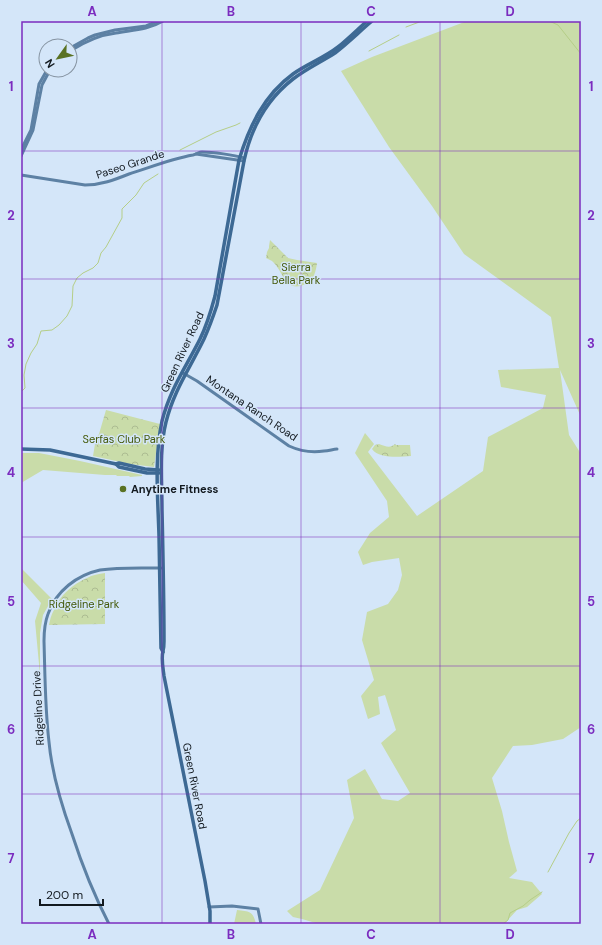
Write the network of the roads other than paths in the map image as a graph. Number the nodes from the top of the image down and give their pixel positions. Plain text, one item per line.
1 (158, 21) edge
2 (163, 21) edge
3 (367, 21) edge
4 (372, 21) edge
5 (78, 45) edge
6 (78, 46) edge
7 (43, 78) edge
8 (46, 78) edge
9 (35, 112) junction
10 (21, 150) edge
11 (21, 156) edge
12 (242, 159) junction
13 (21, 175) edge
14 (231, 208) junction
15 (230, 236) junction
16 (183, 373) junction
17 (21, 449) edge
18 (337, 449) dead end
19 (160, 471) junction
20 (161, 568) junction
21 (160, 603) junction
22 (164, 606) junction
23 (160, 636) junction
24 (164, 642) junction
25 (163, 652) junction
26 (209, 907) junction
27 (109, 924) edge
28 (210, 924) edge
29 (261, 924) edge

1 - 5 street
2 - 6 street
3 - 12 main road
4 - 12 main road
7 - 9 street
8 - 9 street
9 - 10 street
9 - 11 street
12 - 13 street, Paseo Grande
12 - 14 main road, Green River Road
12 - 15 main road, Green River Road
14 - 15 main road
14 - 16 main road, Green River Road
15 - 16 main road, Green River Road
16 - 18 street, Montana Ranch Road
16 - 19 main road, Green River Road
17 - 19 main road
19 - 20 main road, Green River Road
20 - 21 main road, Green River Road
20 - 22 main road, Green River Road
20 - 27 street, Ridgeline Drive
21 - 22 main road
21 - 23 main road, Green River Road
22 - 24 main road, Green River Road
23 - 24 main road
23 - 25 main road, Green River Road
24 - 25 main road, Green River Road
25 - 26 main road, Green River Road
26 - 28 main road, Green River Road
26 - 29 street

